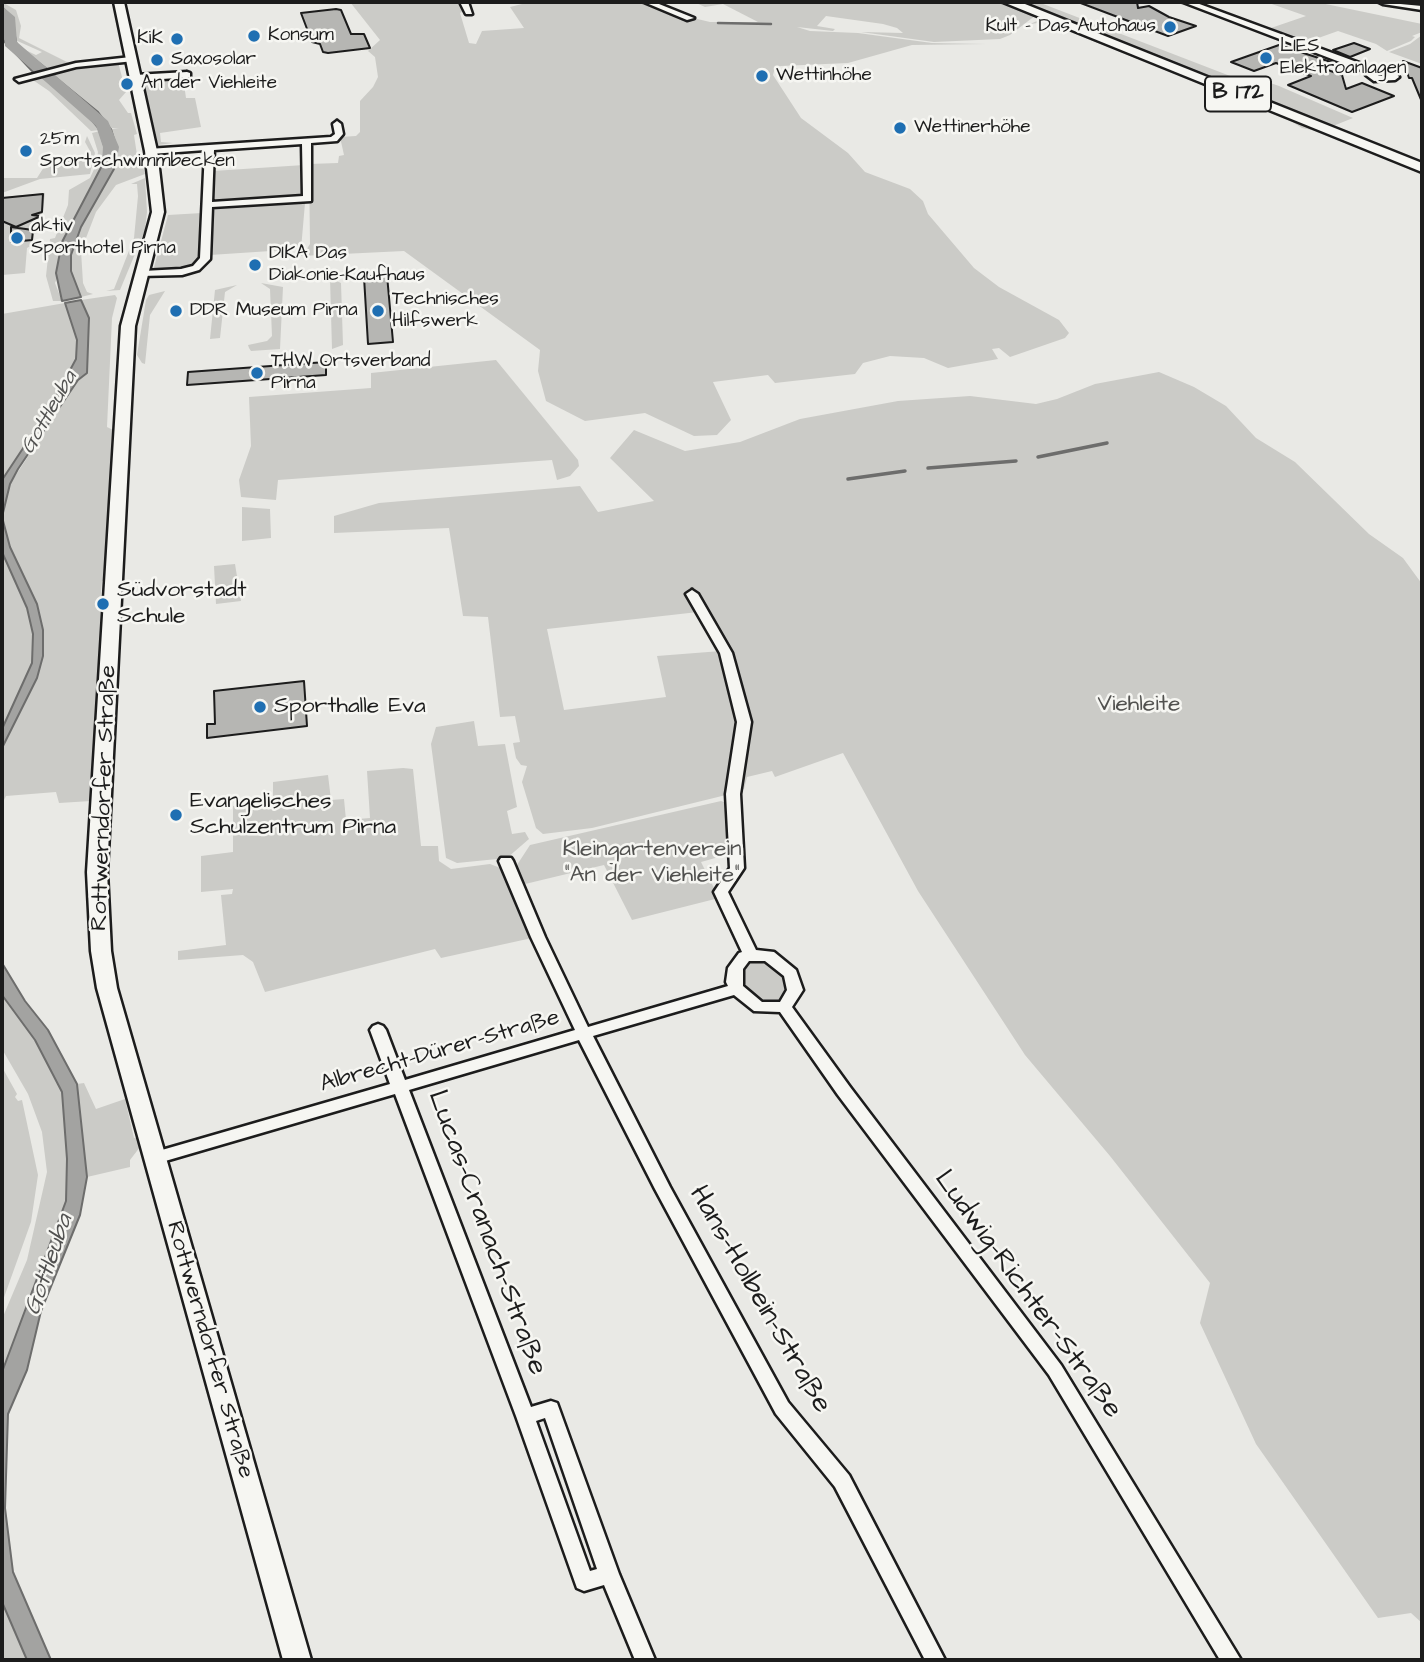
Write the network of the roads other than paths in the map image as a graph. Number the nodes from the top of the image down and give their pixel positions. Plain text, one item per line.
1 (119, 2) edge
2 (464, 2) edge
3 (648, 2) edge
4 (1009, 2) edge
5 (1188, 2) edge
6 (1383, 2) edge
7 (1422, 8) edge
8 (469, 12) dead end
9 (690, 18) dead end
10 (131, 59) junction
11 (1373, 71) dead end
12 (187, 75) dead end
13 (135, 78) junction
14 (19, 79) dead end
15 (337, 124) dead end
16 (306, 141) junction
17 (211, 146) junction
18 (151, 151) junction
19 (1422, 168) edge
20 (206, 205) junction
21 (143, 274) junction
22 (692, 594) dead end
23 (506, 861) dead end
24 (751, 955) junction
25 (737, 989) junction
26 (784, 1007) junction
27 (378, 1030) dead end
28 (584, 1034) junction
29 (402, 1086) junction
30 (155, 1157) junction
31 (525, 1416) junction
32 (609, 1574) junction
33 (297, 1660) edge
34 (645, 1660) edge
35 (935, 1660) edge
36 (1231, 1660) edge

1 - 10 main road, Rottwerndorfer Straße
2 - 8 street
3 - 9 street
4 - 19 main road, B 172
5 - 11 street
6 - 7 street
10 - 13 main road, Rottwerndorfer Straße
10 - 14 street
12 - 13 street
13 - 18 main road, Rottwerndorfer Straße
15 - 16 street
16 - 17 street
16 - 20 street
17 - 18 street
17 - 20 street
18 - 21 main road, Rottwerndorfer Straße
20 - 21 street
21 - 30 main road, Rottwerndorfer Straße
22 - 24 street
23 - 28 street
24 - 25 street
24 - 26 street
25 - 26 street
25 - 28 street, Albrecht-Dürer-Straße
26 - 36 street, Ludwig-Richter-Straße
27 - 29 street, Lucas-Cranach-Straße
28 - 29 street, Albrecht-Dürer-Straße
28 - 35 street, Hans-Holbein-Straße
29 - 30 street, Albrecht-Dürer-Straße
29 - 31 street, Lucas-Cranach-Straße
30 - 33 main road, Rottwerndorfer Straße
31 - 32 street
31 - 32 street, Lucas-Cranach-Straße
32 - 34 street

